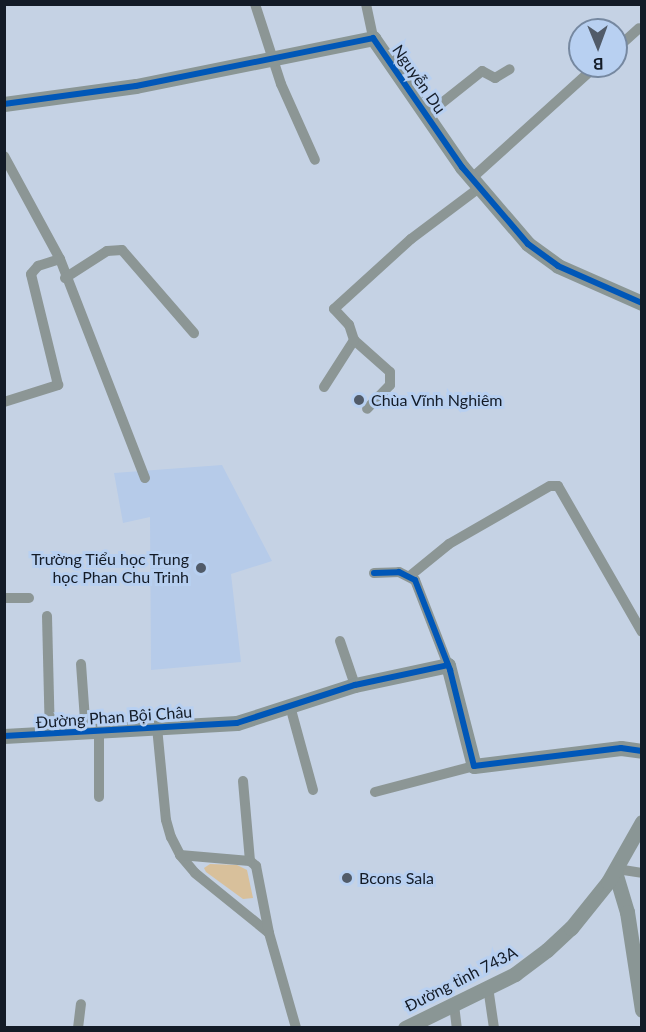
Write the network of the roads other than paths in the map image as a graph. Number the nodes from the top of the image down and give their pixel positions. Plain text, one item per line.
1 (255, 4) edge
2 (366, 4) edge
3 (639, 28) dead end
4 (373, 38) junction
5 (628, 38) edge
6 (272, 59) junction
7 (510, 69) dead end
8 (584, 78) edge
9 (4, 104) edge
10 (428, 114) junction
11 (4, 156) edge
12 (315, 160) dead end
13 (475, 183) junction
14 (60, 259) junction
15 (65, 278) junction
16 (642, 303) edge
17 (194, 333) dead end
18 (354, 340) junction
19 (324, 387) dead end
20 (4, 402) edge
21 (367, 409) dead end
22 (145, 478) dead end
23 (374, 573) dead end
24 (411, 575) junction
25 (4, 598) edge
26 (29, 598) dead end
27 (47, 616) dead end
28 (642, 632) edge
29 (340, 641) dead end
30 (81, 664) dead end
31 (448, 665) junction
32 (355, 685) junction
33 (290, 706) junction
34 (157, 727) junction
35 (92, 733) junction
36 (4, 736) edge
37 (50, 736) junction
38 (642, 751) edge
39 (474, 766) junction
40 (243, 781) dead end
41 (313, 790) dead end
42 (375, 792) dead end
43 (99, 797) dead end
44 (642, 822) edge
45 (180, 855) junction
46 (250, 861) junction
47 (616, 870) junction
48 (642, 873) edge
49 (269, 933) junction
50 (639, 972) edge
51 (488, 987) junction
52 (81, 1004) dead end
53 (454, 1005) junction
54 (642, 1010) edge
55 (78, 1028) edge
56 (296, 1028) edge
57 (405, 1028) edge
58 (457, 1028) edge
59 (494, 1028) edge

1 - 6 street
2 - 4 street
3 - 5 street
4 - 6 street, Nguyễn Du
4 - 10 street, Nguyễn Du
6 - 9 street, Nguyễn Du
6 - 12 street
7 - 10 street
8 - 13 street
10 - 13 street, Nguyễn Du
11 - 14 street
13 - 16 street, Nguyễn Du
13 - 18 street
14 - 15 street
14 - 20 street
15 - 17 street
15 - 22 street
18 - 19 street
18 - 21 street
23 - 24 street
24 - 28 street
24 - 31 street
25 - 26 street
27 - 37 street
29 - 32 street
30 - 35 street
31 - 32 street, Đường Phan Bội Châu
31 - 39 street
32 - 33 street, Đường Phan Bội Châu
33 - 34 street, Đường Phan Bội Châu
33 - 41 street
34 - 35 street, Đường Phan Bội Châu
34 - 45 street, Đường Phan Bội Châu
35 - 37 street, Đường Phan Bội Châu
35 - 43 street
36 - 37 street, Đường Phan Bội Châu
38 - 39 street
39 - 42 street
40 - 46 street
44 - 47 street, Đường tỉnh 743A
45 - 46 street
45 - 49 street, Đường Phan Bội Châu
46 - 49 street
47 - 48 street
47 - 50 street
47 - 51 street, Đường tỉnh 743A
49 - 56 street
50 - 54 street
51 - 53 street, Đường tỉnh 743A
51 - 59 street
52 - 55 street
53 - 57 street, Đường tỉnh 743A
53 - 58 street

